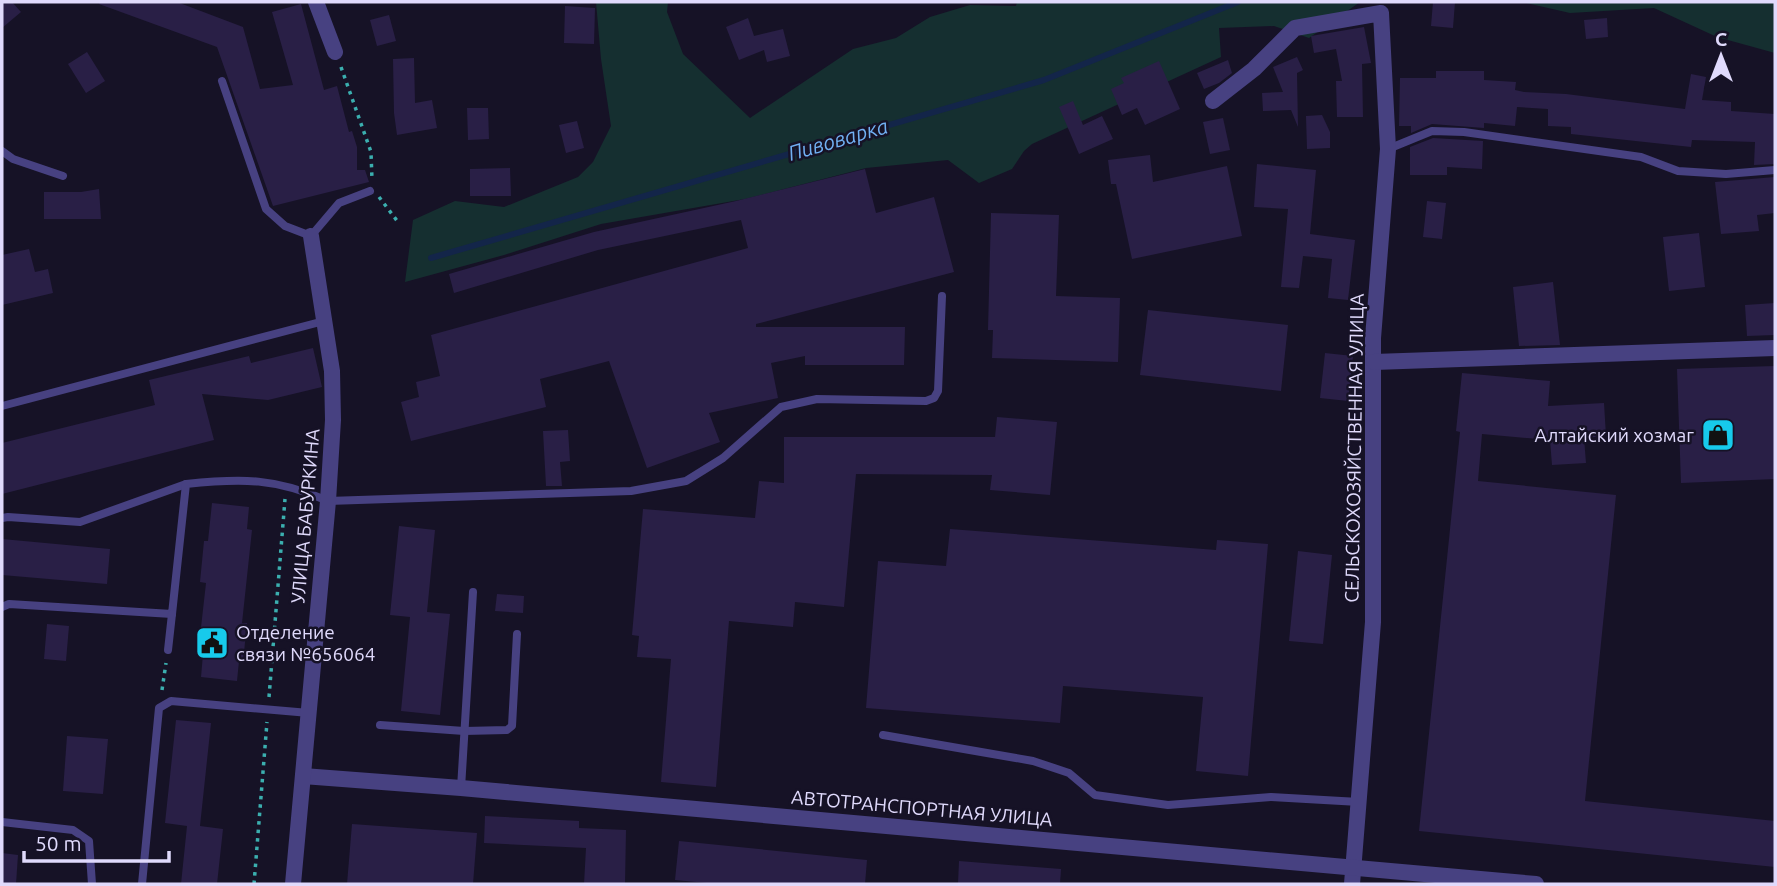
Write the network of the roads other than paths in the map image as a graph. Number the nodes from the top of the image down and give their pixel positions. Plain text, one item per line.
1 (316, 2) edge
2 (335, 52) road end
3 (222, 81) dead end
4 (1213, 101) dead end
5 (1388, 149) junction
6 (2, 151) edge
7 (1775, 170) edge
8 (63, 176) dead end
9 (370, 191) road end
10 (311, 236) junction
11 (942, 296) dead end
12 (324, 321) junction
13 (1775, 348) edge
14 (1374, 362) junction
15 (2, 406) edge
16 (186, 484) junction
17 (328, 501) junction
18 (2, 518) edge
19 (473, 592) dead end
20 (2, 607) edge
21 (172, 614) junction
22 (517, 634) dead end
23 (168, 650) road end
24 (309, 713) junction
25 (380, 725) dead end
26 (464, 731) junction
27 (883, 735) dead end
28 (303, 776) junction
29 (461, 788) junction
30 (1359, 802) junction
31 (2, 822) edge
32 (1353, 876) edge
33 (92, 884) edge
34 (142, 884) edge
35 (293, 884) edge
36 (1536, 884) edge

1 - 2 street
3 - 10 lane
4 - 5 street, СЕЛЬСКОХОЗЯЙСТВЕННАЯ УЛИЦА
5 - 7 lane
5 - 14 street, СЕЛЬСКОХОЗЯЙСТВЕННАЯ УЛИЦА
6 - 8 lane
9 - 10 lane
10 - 12 street, УЛИЦА БАБУРКИНА
11 - 17 lane
12 - 15 lane
12 - 17 street, УЛИЦА БАБУРКИНА
13 - 14 street
14 - 30 street, СЕЛЬСКОХОЗЯЙСТВЕННАЯ УЛИЦА
16 - 17 lane
16 - 18 lane
16 - 21 lane
17 - 24 street, УЛИЦА БАБУРКИНА
19 - 26 lane
20 - 21 lane
21 - 23 lane
22 - 26 lane
24 - 28 street, УЛИЦА БАБУРКИНА
24 - 34 lane
25 - 26 lane
26 - 29 lane
27 - 30 lane
28 - 29 street, АВТОТРАНСПОРТНАЯ УЛИЦА
28 - 35 street, УЛИЦА БАБУРКИНА
29 - 32 street, АВТОТРАНСПОРТНАЯ УЛИЦА
30 - 32 street, СЕЛЬСКОХОЗЯЙСТВЕННАЯ УЛИЦА
31 - 33 lane
32 - 36 street, АВТОТРАНСПОРТНАЯ УЛИЦА

